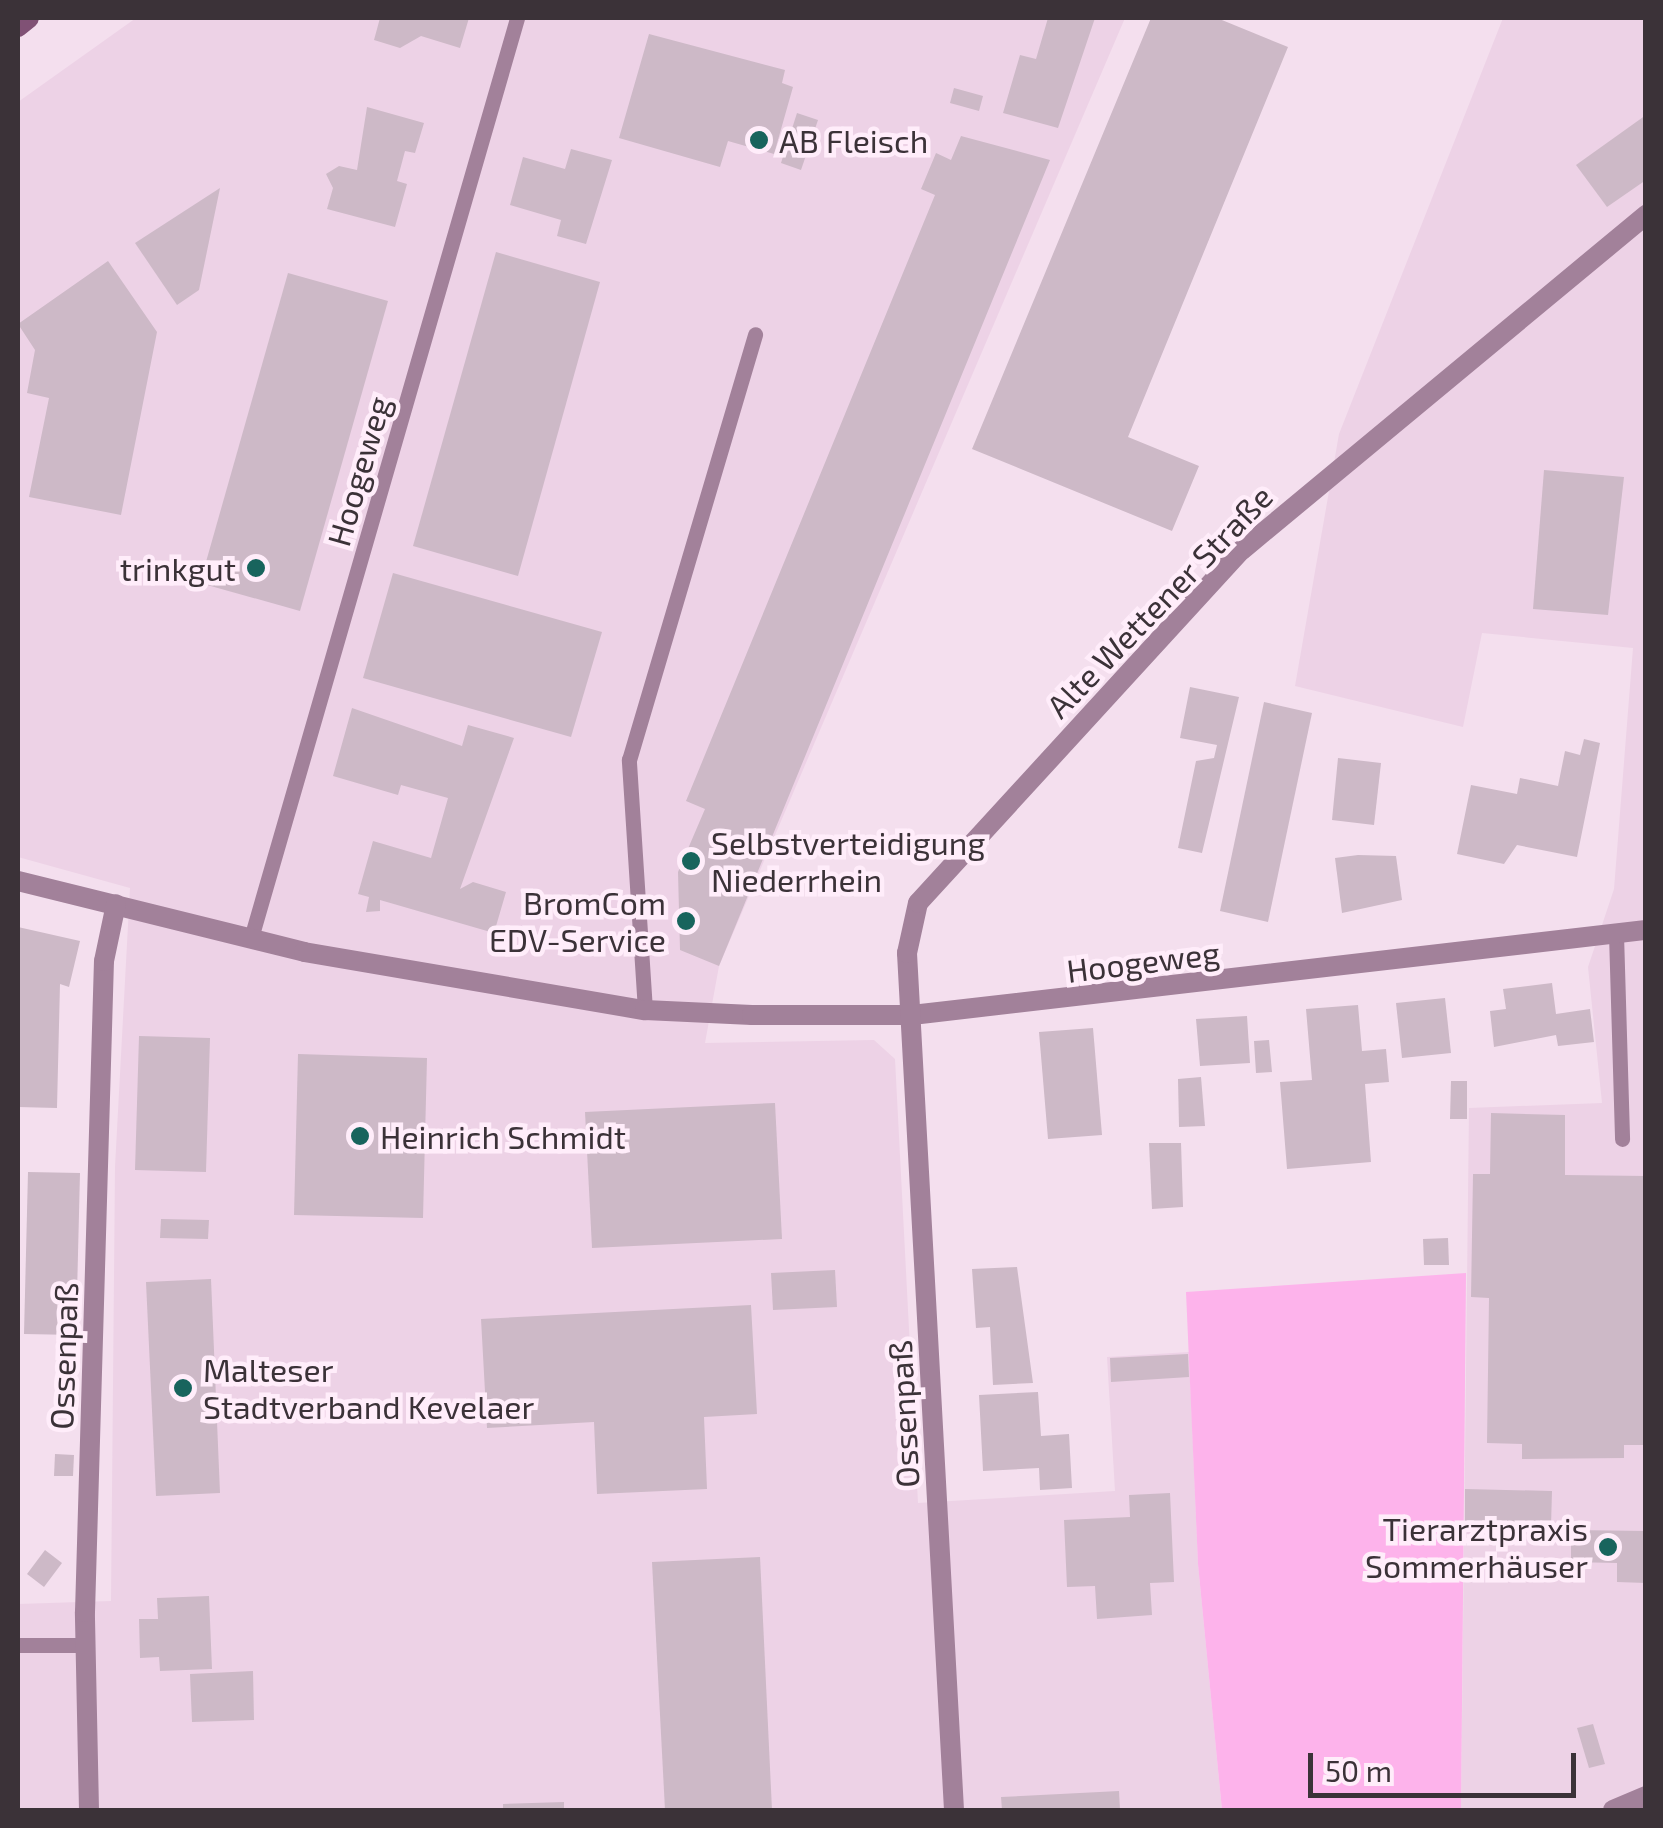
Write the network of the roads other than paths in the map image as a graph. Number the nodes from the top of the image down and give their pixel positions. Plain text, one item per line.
1 (30, 18) edge
2 (517, 18) edge
3 (18, 27) edge
4 (1646, 215) edge
5 (755, 334) dead end
6 (18, 881) edge
7 (116, 904) junction
8 (1646, 930) edge
9 (1616, 934) junction
10 (251, 938) junction
11 (645, 1010) junction
12 (912, 1015) junction
13 (1622, 1139) dead end
14 (18, 1646) edge
15 (86, 1646) junction
16 (1646, 1796) edge
17 (89, 1810) edge
18 (954, 1810) edge
19 (1613, 1810) edge

1 - 3 street
2 - 10 lane, Hoogeweg
4 - 12 street, Alte Wettener Straße
5 - 11 lane
6 - 7 street, Hoogeweg
7 - 10 street, Hoogeweg
7 - 15 street, Ossenpaß
8 - 9 street, Hoogeweg
9 - 12 street, Hoogeweg
9 - 13 lane
10 - 11 street, Hoogeweg
11 - 12 street, Hoogeweg
12 - 18 street, Ossenpaß
14 - 15 lane
15 - 17 street, Ossenpaß
16 - 19 street

